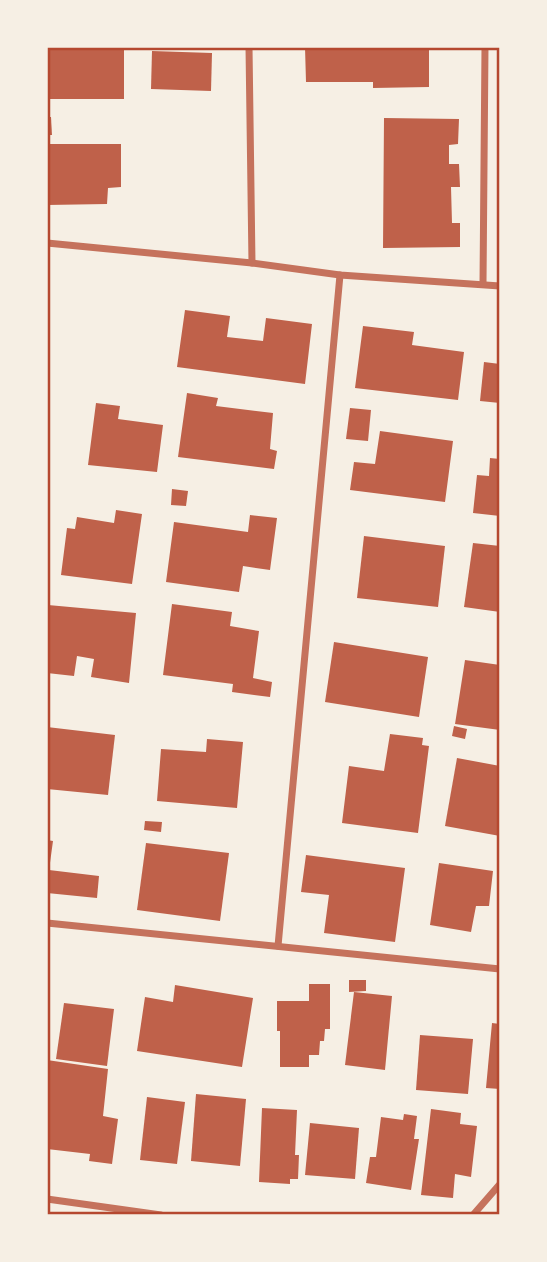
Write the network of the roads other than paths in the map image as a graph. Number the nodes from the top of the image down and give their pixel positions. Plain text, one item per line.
1 (248, 47) edge
2 (485, 47) edge
3 (47, 243) edge
4 (252, 263) junction
5 (340, 275) junction
6 (483, 284) junction
7 (500, 286) edge
8 (47, 923) edge
9 (278, 946) junction
10 (500, 969) edge
11 (500, 1184) edge
12 (47, 1199) edge
13 (161, 1215) edge
14 (473, 1215) edge

1 - 4 street
2 - 6 street
3 - 4 street
4 - 5 street
5 - 6 street
5 - 9 street
6 - 7 street
8 - 9 street
9 - 10 street
11 - 14 street
12 - 13 street

